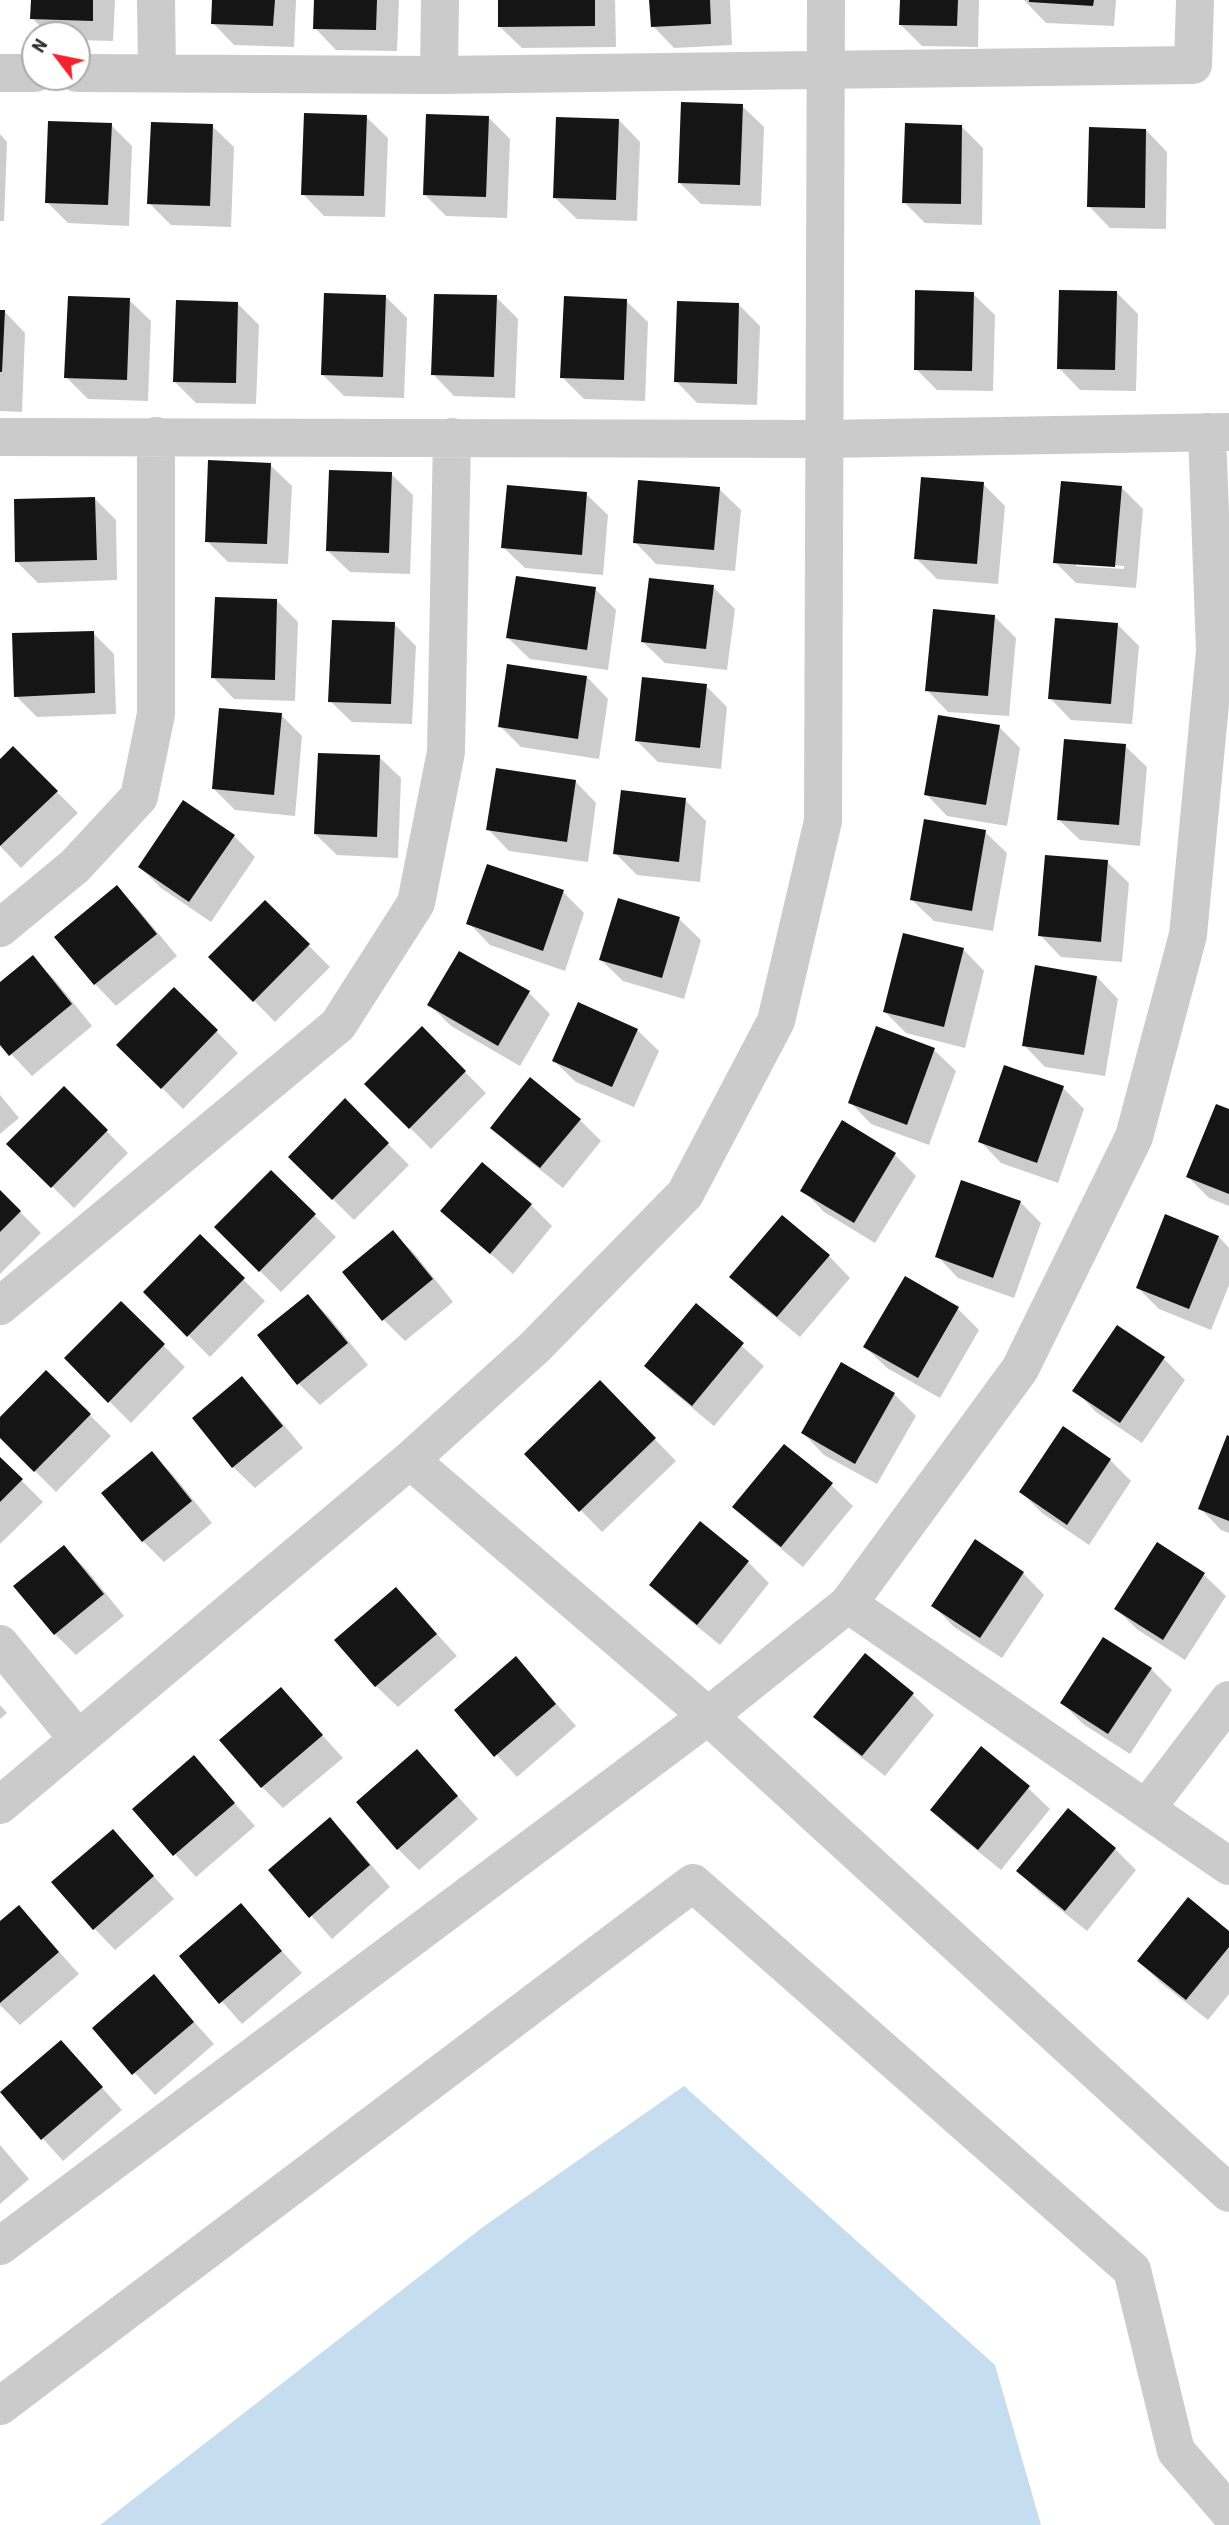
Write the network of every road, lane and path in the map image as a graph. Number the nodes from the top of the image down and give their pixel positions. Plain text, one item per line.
1 (156, 0) edge
2 (440, 0) edge
3 (826, 0) edge
4 (1195, 0) edge
5 (827, 69) junction
6 (0, 73) edge
7 (21, 73) edge
8 (91, 73) edge
9 (157, 73) junction
10 (439, 75) junction
11 (1218, 432) edge
12 (156, 436) junction
13 (0, 437) edge
14 (452, 438) junction
15 (825, 439) junction
16 (0, 928) edge
17 (0, 1307) edge
18 (410, 1460) junction
19 (848, 1604) junction
20 (0, 1644) edge
21 (1229, 1700) edge
22 (708, 1716) junction
23 (78, 1738) junction
24 (0, 1805) edge
25 (1146, 1809) junction
26 (1229, 1866) edge
27 (1229, 2193) edge
28 (0, 2246) edge
29 (0, 2406) edge
30 (1229, 2512) edge

1 - 9 street
2 - 10 street
3 - 5 street
4 - 5 street
5 - 10 street
5 - 15 street
6 - 7 street
8 - 9 street
9 - 10 street
11 - 15 street
11 - 19 street
12 - 13 street
12 - 14 street
12 - 16 street
14 - 15 street
14 - 17 street
15 - 18 street
18 - 22 street
18 - 23 street
19 - 22 street
19 - 25 street
20 - 23 street
21 - 25 street
22 - 27 street
22 - 28 street
23 - 24 street
25 - 26 street
29 - 30 street

